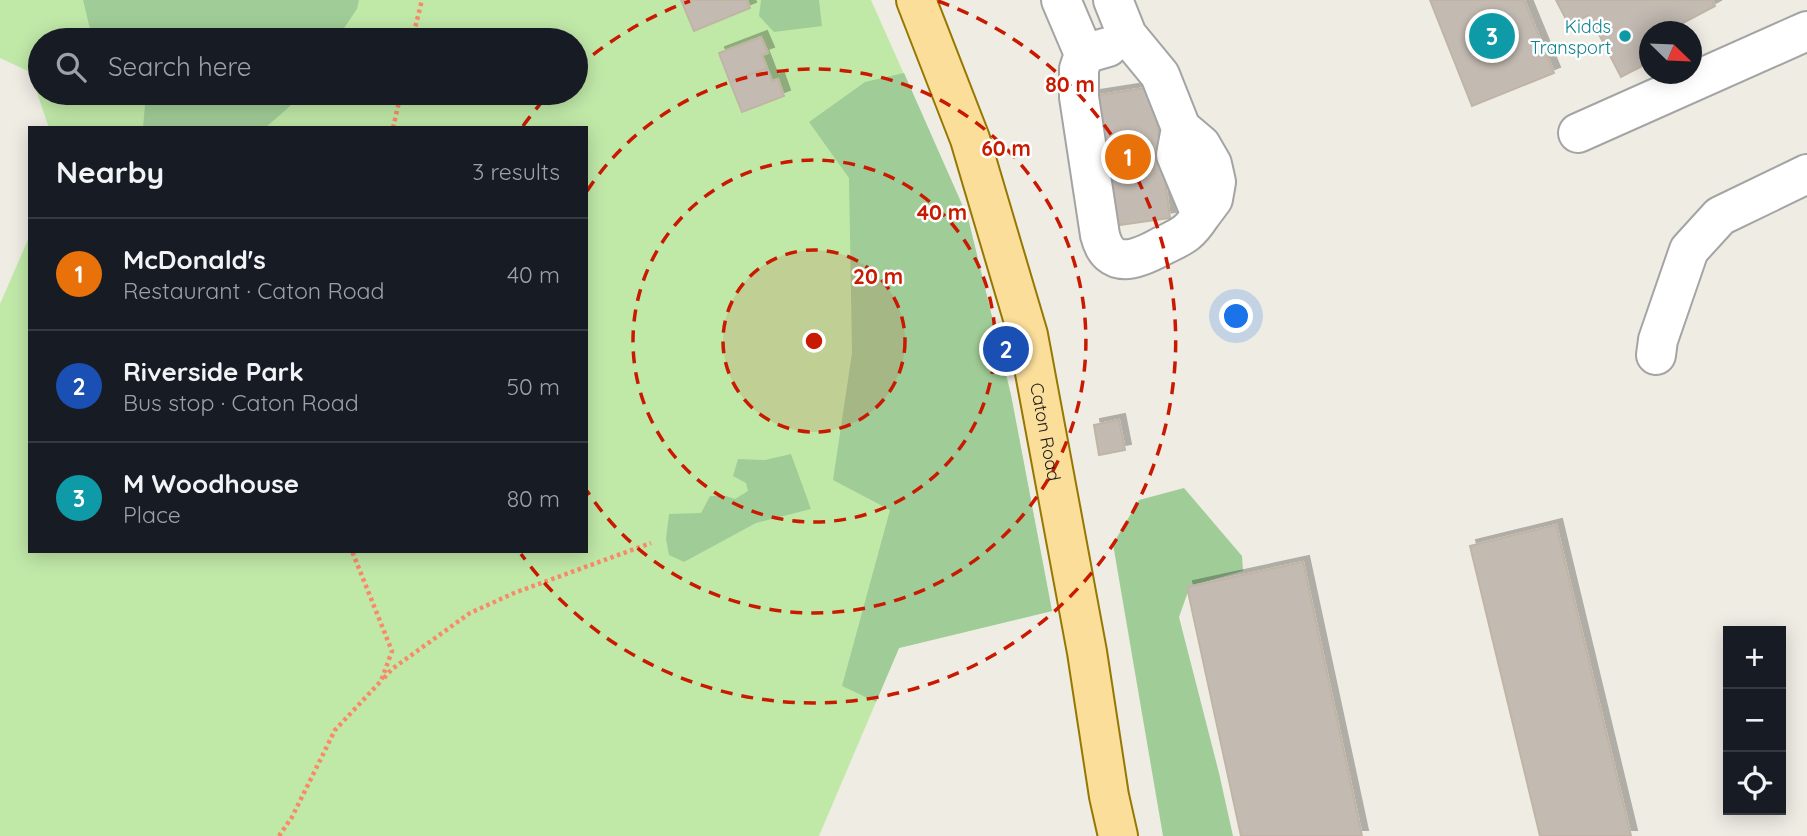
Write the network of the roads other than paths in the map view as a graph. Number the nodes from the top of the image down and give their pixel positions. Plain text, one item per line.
1 (916, 0) edge
2 (1061, 0) edge
3 (1113, 0) edge
4 (1807, 31) edge
5 (1127, 35) junction
6 (1083, 54) junction
7 (1578, 133) dead end
8 (1807, 174) edge
9 (1656, 355) dead end
10 (1118, 836) edge

1 - 10 main road, Caton Road
2 - 6 lane
3 - 5 lane
4 - 7 lane
5 - 6 lane
5 - 6 lane
8 - 9 lane

